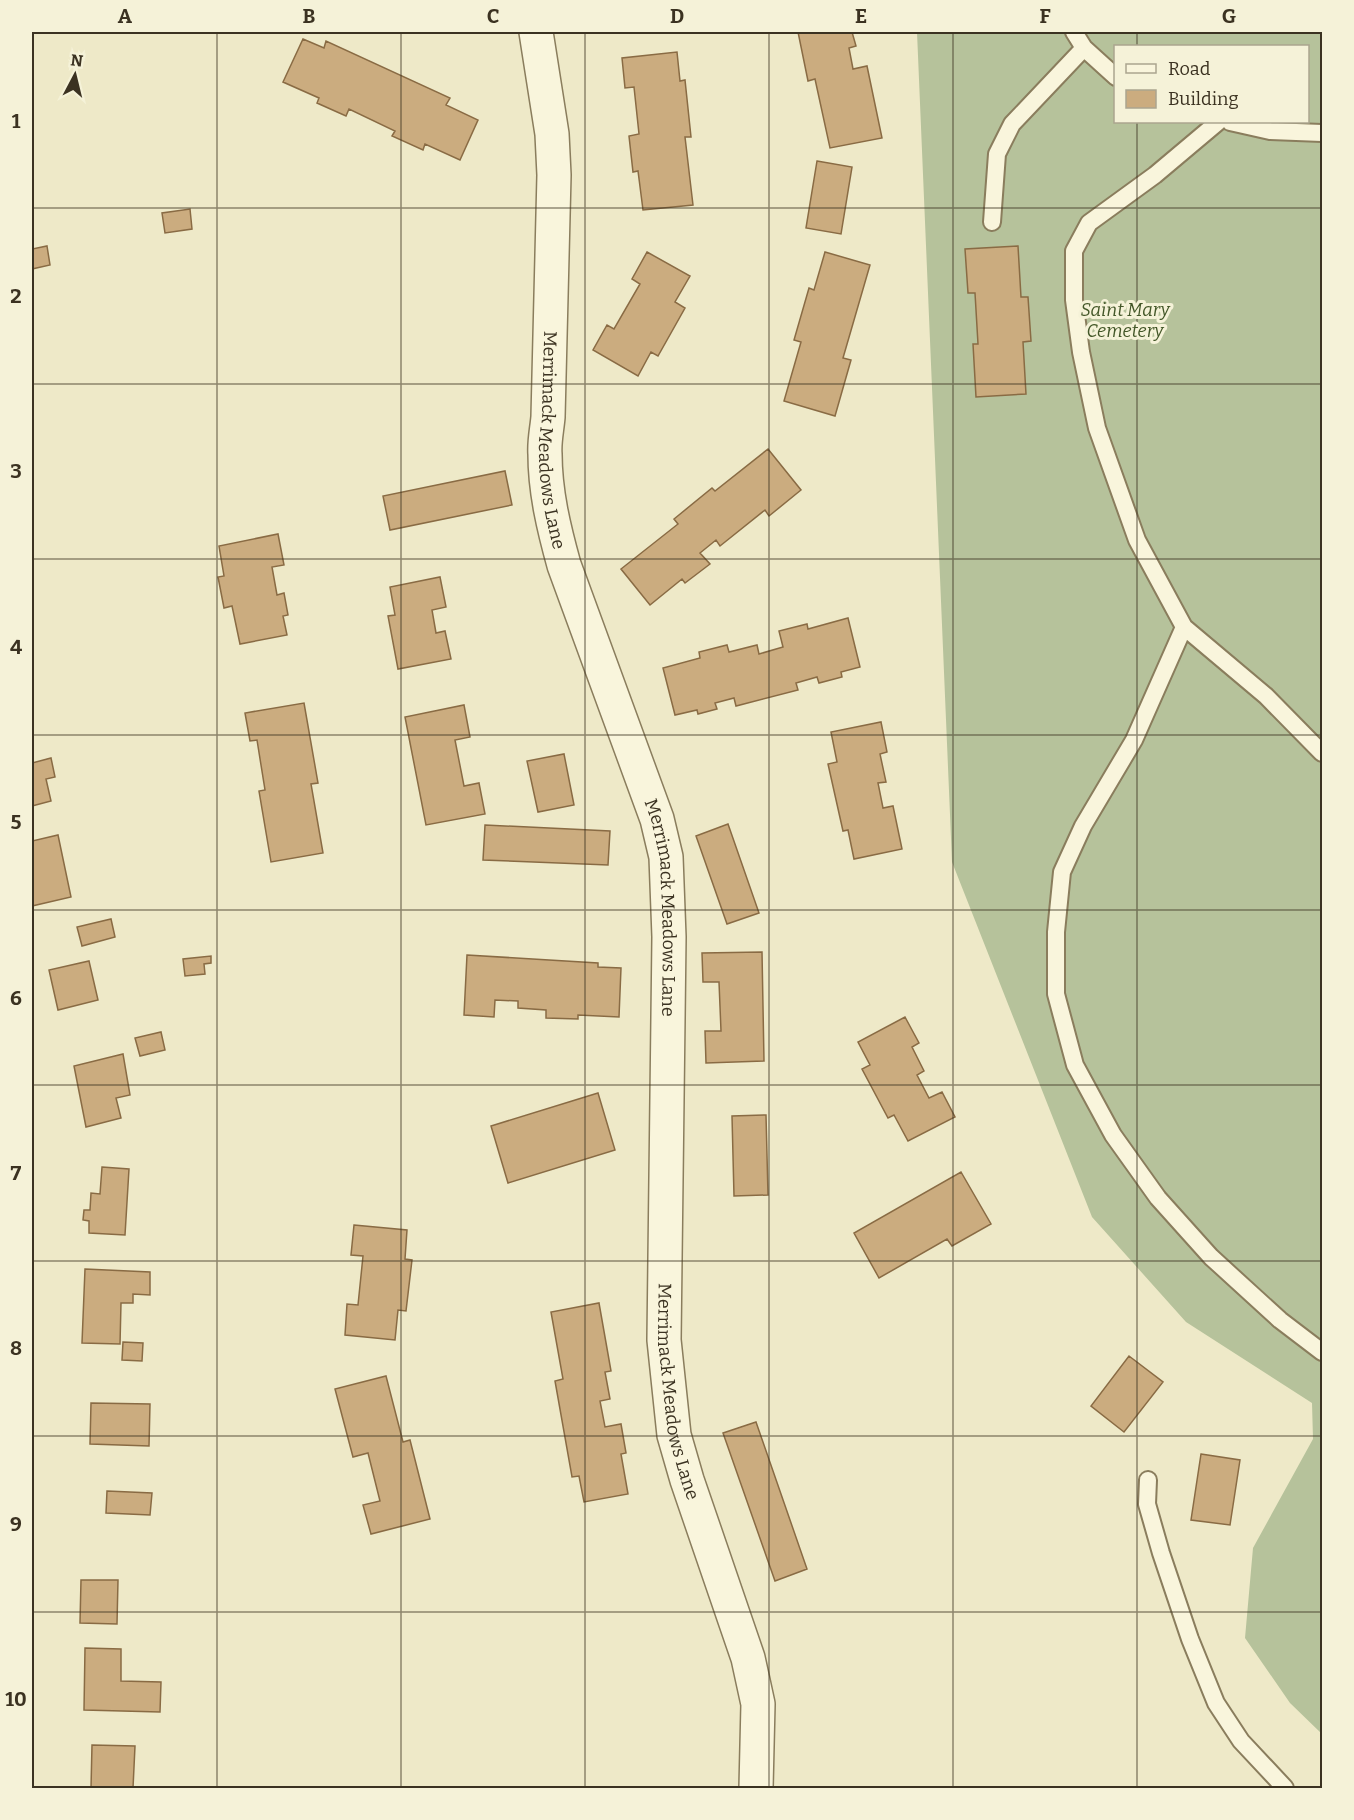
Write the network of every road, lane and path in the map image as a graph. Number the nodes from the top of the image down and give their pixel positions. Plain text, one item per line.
1 (536, 32) edge
2 (1074, 32) edge
3 (1084, 48) junction
4 (1114, 75) edge
5 (1217, 123) edge
6 (1234, 123) edge
7 (1323, 133) edge
8 (992, 222) dead end
9 (1184, 627) junction
10 (1323, 753) edge
11 (1323, 1352) edge
12 (1148, 1480) dead end
13 (756, 1788) edge
14 (1285, 1788) edge

1 - 13 street, Merrimack Meadows Lane
2 - 3 lane
3 - 4 lane
3 - 8 lane
5 - 9 lane
6 - 7 lane
9 - 10 lane
9 - 11 lane
12 - 14 lane

